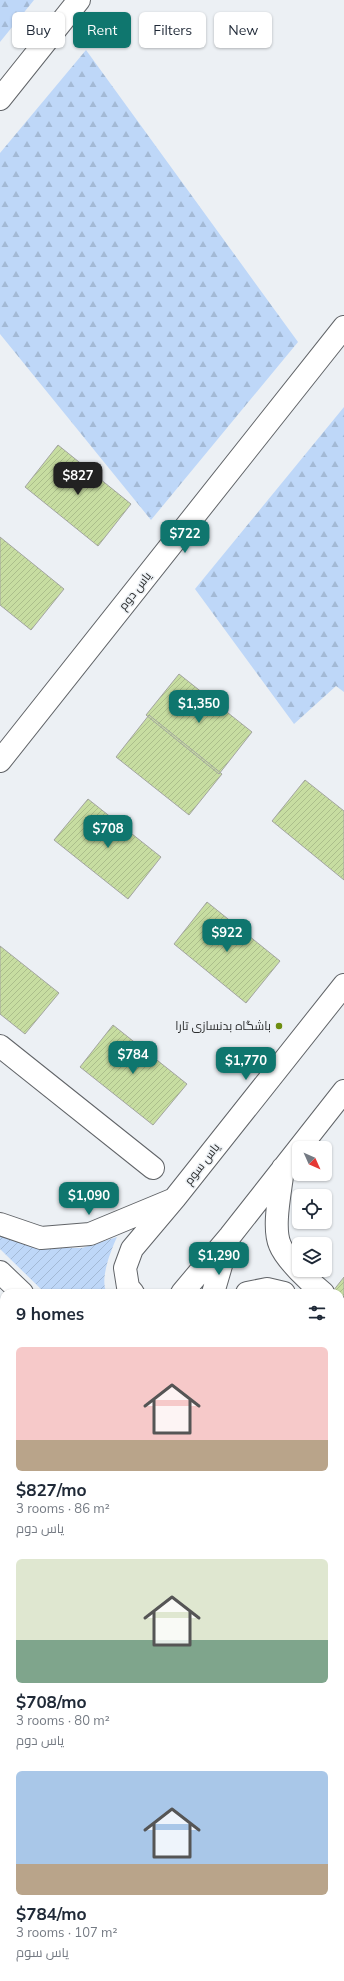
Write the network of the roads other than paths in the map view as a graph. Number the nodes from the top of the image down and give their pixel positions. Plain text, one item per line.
1 (79, 0) edge
2 (0, 99) edge
3 (344, 327) edge
4 (0, 760) edge
5 (344, 985) edge
6 (0, 1046) edge
7 (344, 1090) edge
8 (153, 1168) dead end
9 (283, 1168) junction
10 (174, 1198) junction
11 (0, 1224) edge
12 (230, 1236) junction
13 (0, 1272) edge
14 (18, 1289) edge
15 (130, 1289) edge
16 (185, 1289) edge
17 (214, 1289) edge
18 (319, 1289) edge

1 - 2 main road
3 - 4 main road, یاس دوم
5 - 10 main road, یاس سوم
6 - 8 main road
7 - 9 main road
9 - 12 main road
9 - 18 main road
10 - 11 main road, یاس سوم
10 - 15 main road
12 - 16 main road
12 - 17 main road
13 - 14 main road

